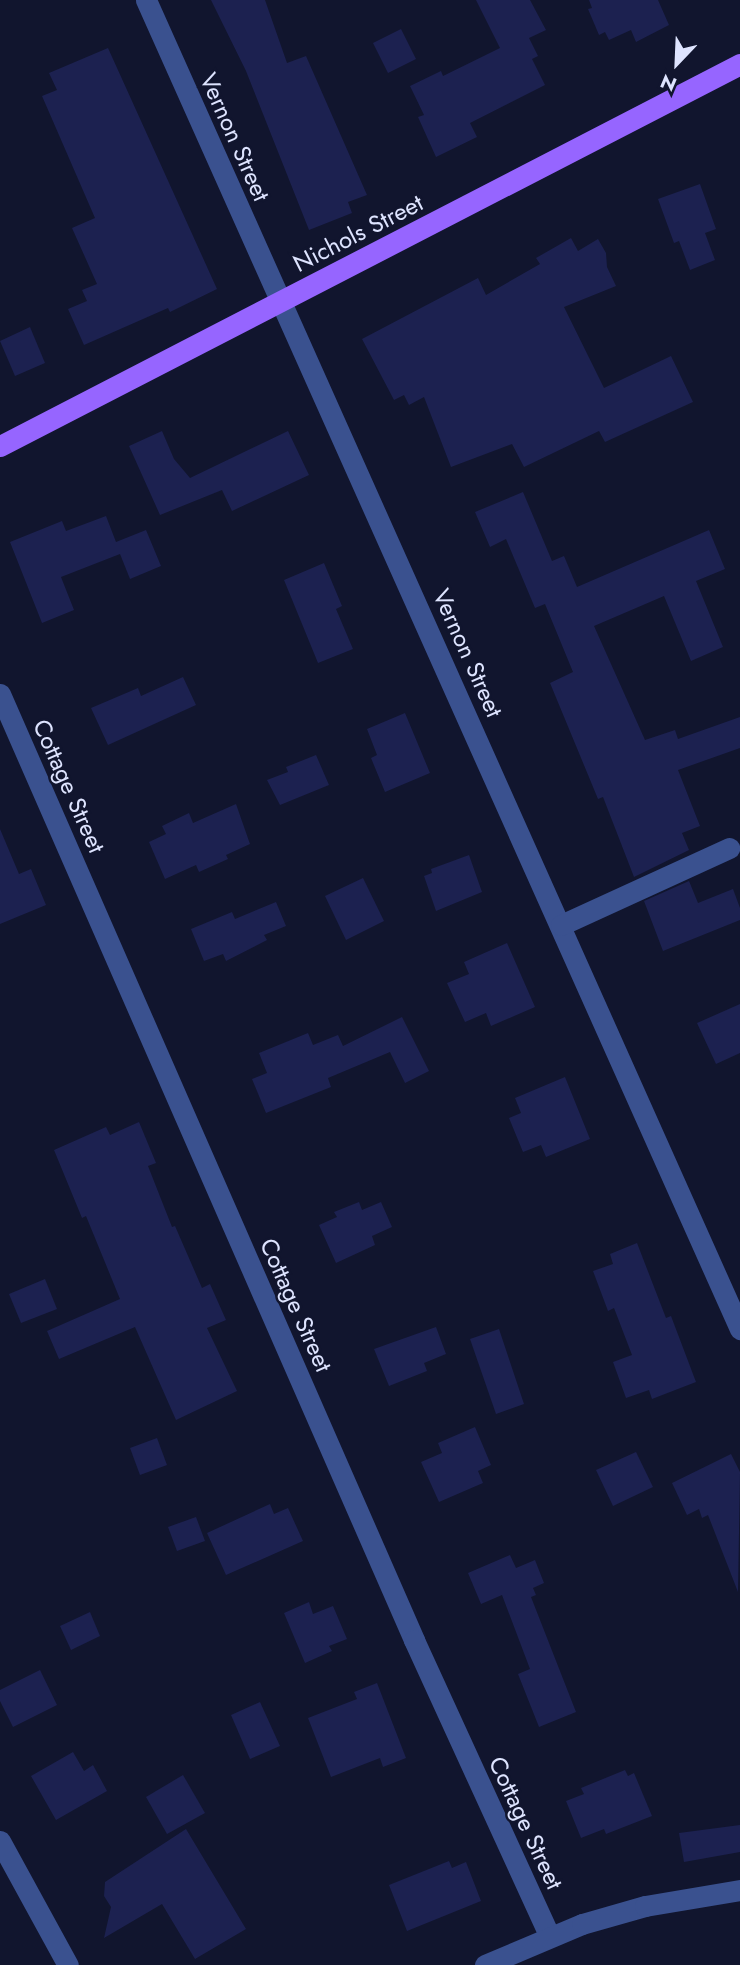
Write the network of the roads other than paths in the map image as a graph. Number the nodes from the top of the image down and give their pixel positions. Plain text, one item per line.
1 (146, 0) edge
2 (740, 64) edge
3 (279, 303) junction
4 (0, 446) edge
5 (0, 694) edge
6 (729, 848) dead end
7 (561, 925) junction
8 (740, 1329) edge
9 (0, 1841) edge
10 (740, 1890) edge
11 (549, 1935) junction
12 (68, 1965) edge
13 (485, 1965) edge

1 - 3 street, Vernon Street
2 - 3 main road, Nichols Street
3 - 4 main road, Nichols Street
3 - 7 street, Vernon Street
5 - 11 street, Cottage Street
6 - 7 street
7 - 8 street, Vernon Street
9 - 12 street
10 - 11 street
11 - 13 street

